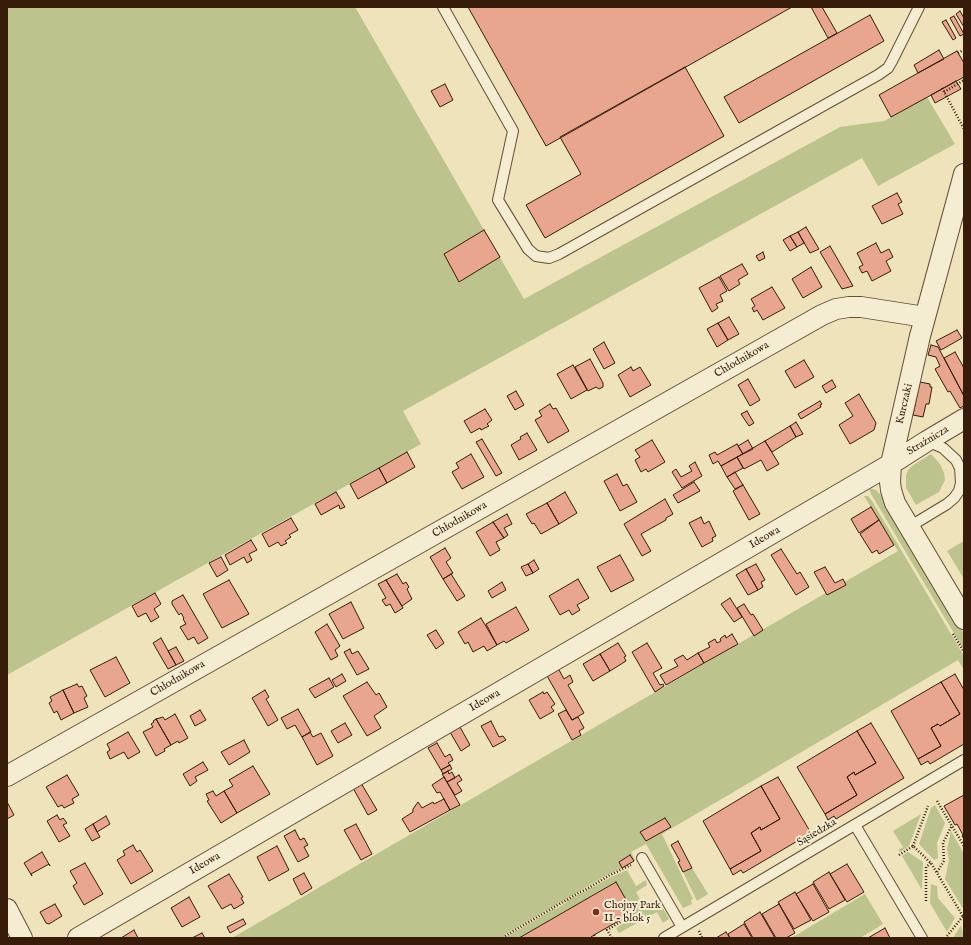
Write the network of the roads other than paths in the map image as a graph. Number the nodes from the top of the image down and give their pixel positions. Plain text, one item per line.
1 (443, 7) edge
2 (918, 7) edge
3 (964, 174) edge
4 (925, 317) junction
5 (964, 419) edge
6 (927, 441) junction
7 (891, 464) junction
8 (909, 527) junction
9 (964, 619) edge
10 (964, 760) edge
11 (7, 776) edge
12 (854, 825) junction
13 (642, 858) road end
14 (7, 909) edge
15 (682, 927) junction
16 (675, 935) edge
17 (22, 938) edge
18 (78, 938) edge
19 (664, 938) edge
20 (922, 938) edge

1 - 2 lane
3 - 4 street, Kurczaki
4 - 7 street, Kurczaki
4 - 11 street, Chłodnikowa
5 - 6 street, Strażnicza
6 - 7 street, Strażnicza
6 - 8 lane
7 - 8 street, Kurczaki
7 - 18 street, Ideowa
8 - 9 street, Kurczaki
10 - 12 lane, Sąsiedzka
12 - 15 lane, Sąsiedzka
12 - 20 lane
13 - 15 lane
14 - 17 street
15 - 16 lane, Sąsiedzka
16 - 19 lane, Sąsiedzka

